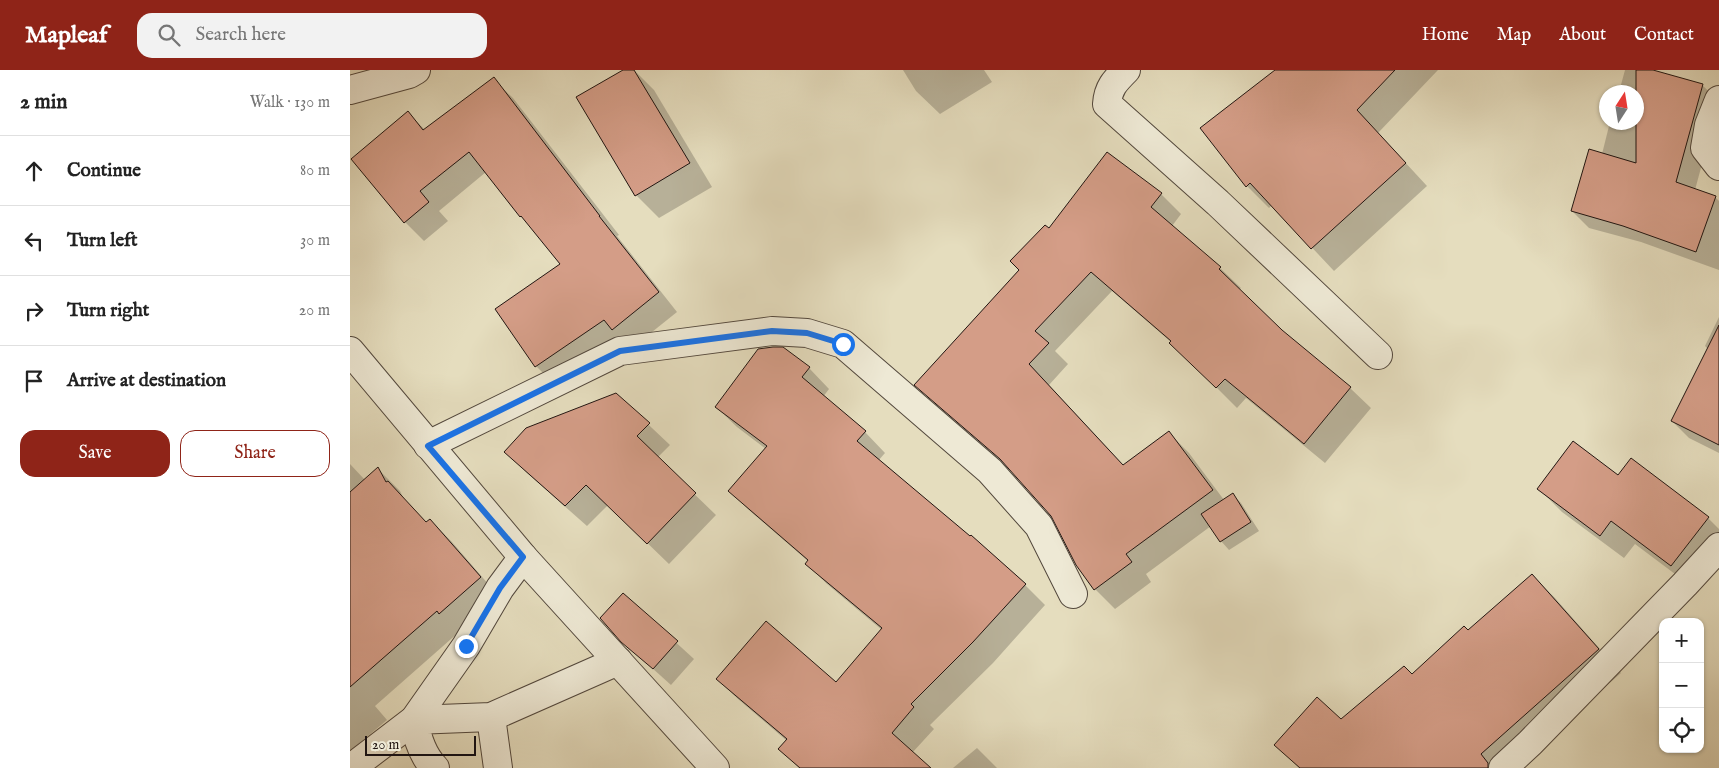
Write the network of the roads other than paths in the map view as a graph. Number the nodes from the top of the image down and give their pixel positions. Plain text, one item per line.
1 (416, 70) edge
2 (1126, 70) edge
3 (350, 90) edge
4 (1719, 100) edge
5 (1719, 166) edge
6 (350, 351) edge
7 (1378, 355) dead end
8 (428, 446) junction
9 (1719, 547) edge
10 (523, 557) junction
11 (1073, 594) dead end
12 (618, 661) junction
13 (491, 717) junction
14 (414, 720) junction
15 (351, 768) edge
16 (435, 768) edge
17 (498, 768) edge
18 (715, 768) edge
19 (1503, 768) edge

1 - 3 street
2 - 7 street
4 - 5 street
6 - 8 street
8 - 10 street
8 - 11 street
9 - 19 street
10 - 12 street
10 - 14 street
12 - 13 street
12 - 18 street
13 - 14 street
13 - 17 street
14 - 15 street
14 - 16 street

